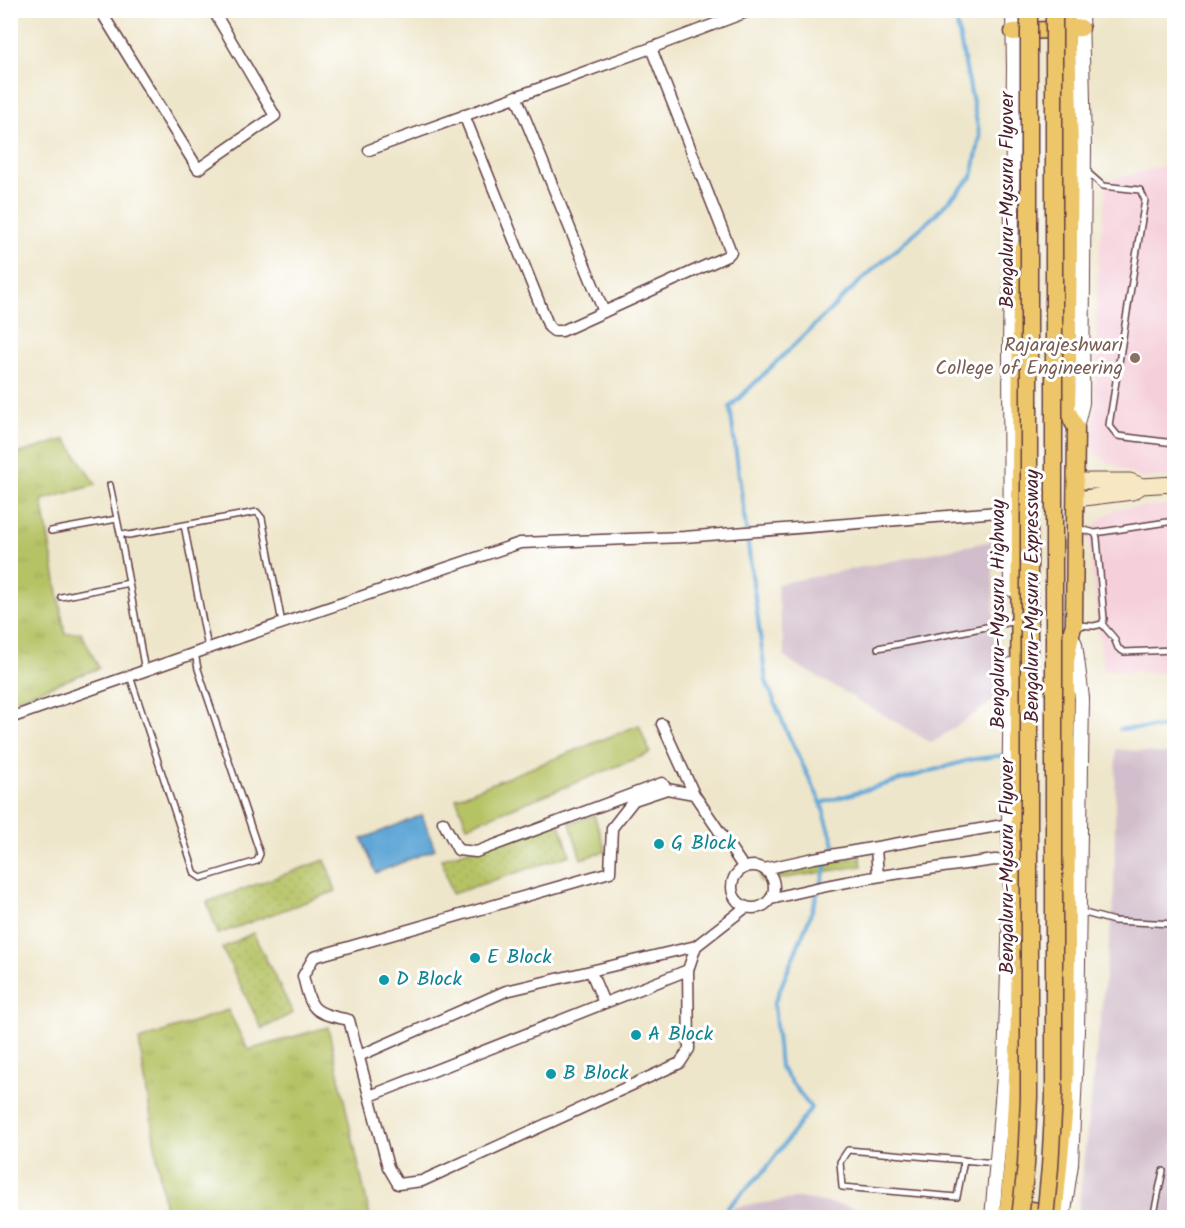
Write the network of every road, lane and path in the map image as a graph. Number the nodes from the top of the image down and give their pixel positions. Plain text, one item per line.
1 (100, 10) edge
2 (213, 10) edge
3 (752, 10) edge
4 (1013, 10) edge
5 (1021, 10) edge
6 (1029, 10) edge
7 (1054, 10) edge
8 (1066, 10) edge
9 (1081, 10) edge
10 (1074, 29) junction
11 (1017, 32) junction
12 (651, 48) junction
13 (516, 96) junction
14 (464, 115) junction
15 (1077, 149) junction
16 (369, 150) dead end
17 (1084, 169) junction
18 (604, 312) junction
19 (1076, 428) junction
20 (1174, 443) edge
21 (1076, 481) junction
22 (1174, 484) edge
23 (110, 485) dead end
24 (1142, 486) junction
25 (1076, 499) junction
26 (1011, 511) junction
27 (117, 519) junction
28 (1174, 521) edge
29 (184, 525) junction
30 (1075, 528) junction
31 (51, 531) dead end
32 (120, 532) junction
33 (1095, 533) junction
34 (129, 583) junction
35 (62, 597) dead end
36 (1012, 621) junction
37 (282, 623) junction
38 (1102, 624) junction
39 (1072, 629) junction
40 (208, 648) junction
41 (878, 648) dead end
42 (1174, 651) edge
43 (195, 653) junction
44 (145, 671) junction
45 (130, 676) junction
46 (10, 718) edge
47 (662, 724) dead end
48 (667, 789) junction
49 (694, 794) junction
50 (442, 822) dead end
51 (1009, 824) junction
52 (876, 848) junction
53 (1010, 861) junction
54 (744, 868) junction
55 (764, 869) junction
56 (879, 876) junction
57 (771, 899) junction
58 (746, 907) junction
59 (1079, 912) junction
60 (1174, 924) edge
61 (696, 946) junction
62 (688, 970) junction
63 (591, 972) junction
64 (1072, 975) junction
65 (604, 1003) junction
66 (359, 1056) junction
67 (370, 1096) junction
68 (964, 1160) junction
69 (998, 1163) junction
70 (1163, 1171) dead end
71 (1011, 1214) edge
72 (1054, 1216) edge
73 (992, 1218) edge
74 (1153, 1218) edge

1 - 2 street
3 - 12 street
4 - 11 street
5 - 11 highway, Bengaluru-Mysuru Highway
6 - 71 highway, Bengaluru-Mysuru Flyover, bridge
7 - 72 highway, Bengaluru-Mysuru Expressway, bridge
8 - 10 highway, Bengaluru-Mysuru Expressway
9 - 10 street, Bengaluru-Mysuru Expressway
10 - 11 highway
10 - 15 highway, Bengaluru-Mysuru Expressway
11 - 26 street
11 - 71 highway, Bengaluru-Mysuru Highway
12 - 13 street
12 - 18 street
13 - 14 street
13 - 18 street
14 - 16 street
14 - 18 street
15 - 17 street, Bengaluru-Mysuru Expressway
15 - 19 highway, Bengaluru-Mysuru Expressway
17 - 19 street, Bengaluru-Mysuru Expressway
17 - 20 lane
19 - 21 highway, Bengaluru-Mysuru Expressway
21 - 24 main road
21 - 25 highway, Bengaluru-Mysuru Expressway
22 - 24 main road
23 - 27 lane
24 - 25 main road
25 - 30 highway, Bengaluru-Mysuru Expressway
26 - 36 street
26 - 37 street
27 - 31 lane
27 - 32 lane
28 - 33 lane
29 - 32 lane
29 - 37 lane
29 - 40 lane
30 - 33 lane
30 - 39 highway, Bengaluru-Mysuru Expressway
32 - 34 lane
33 - 38 lane
34 - 35 lane
34 - 44 lane
36 - 41 lane
36 - 51 street
37 - 40 street
38 - 39 lane
38 - 42 lane
39 - 59 street, Bengaluru-Mysuru Expressway
39 - 64 highway, Bengaluru-Mysuru Expressway
40 - 43 street
43 - 44 street
43 - 45 lane
44 - 45 street
45 - 46 street
47 - 49 street
48 - 49 street
48 - 50 street
48 - 66 street
49 - 54 street
51 - 52 street
51 - 53 street
52 - 55 street
52 - 56 street
53 - 56 street
53 - 69 street
54 - 55 street
54 - 58 street
55 - 57 street
56 - 57 street
57 - 58 street
58 - 61 street
59 - 60 lane
59 - 64 street, Bengaluru-Mysuru Expressway
61 - 62 street
61 - 63 street
62 - 65 street
62 - 67 street
63 - 65 street
63 - 66 street
64 - 72 highway, Bengaluru-Mysuru Expressway
65 - 67 street
66 - 67 street
68 - 68 lane
68 - 69 lane
69 - 73 street
70 - 74 lane
71 - 72 highway

